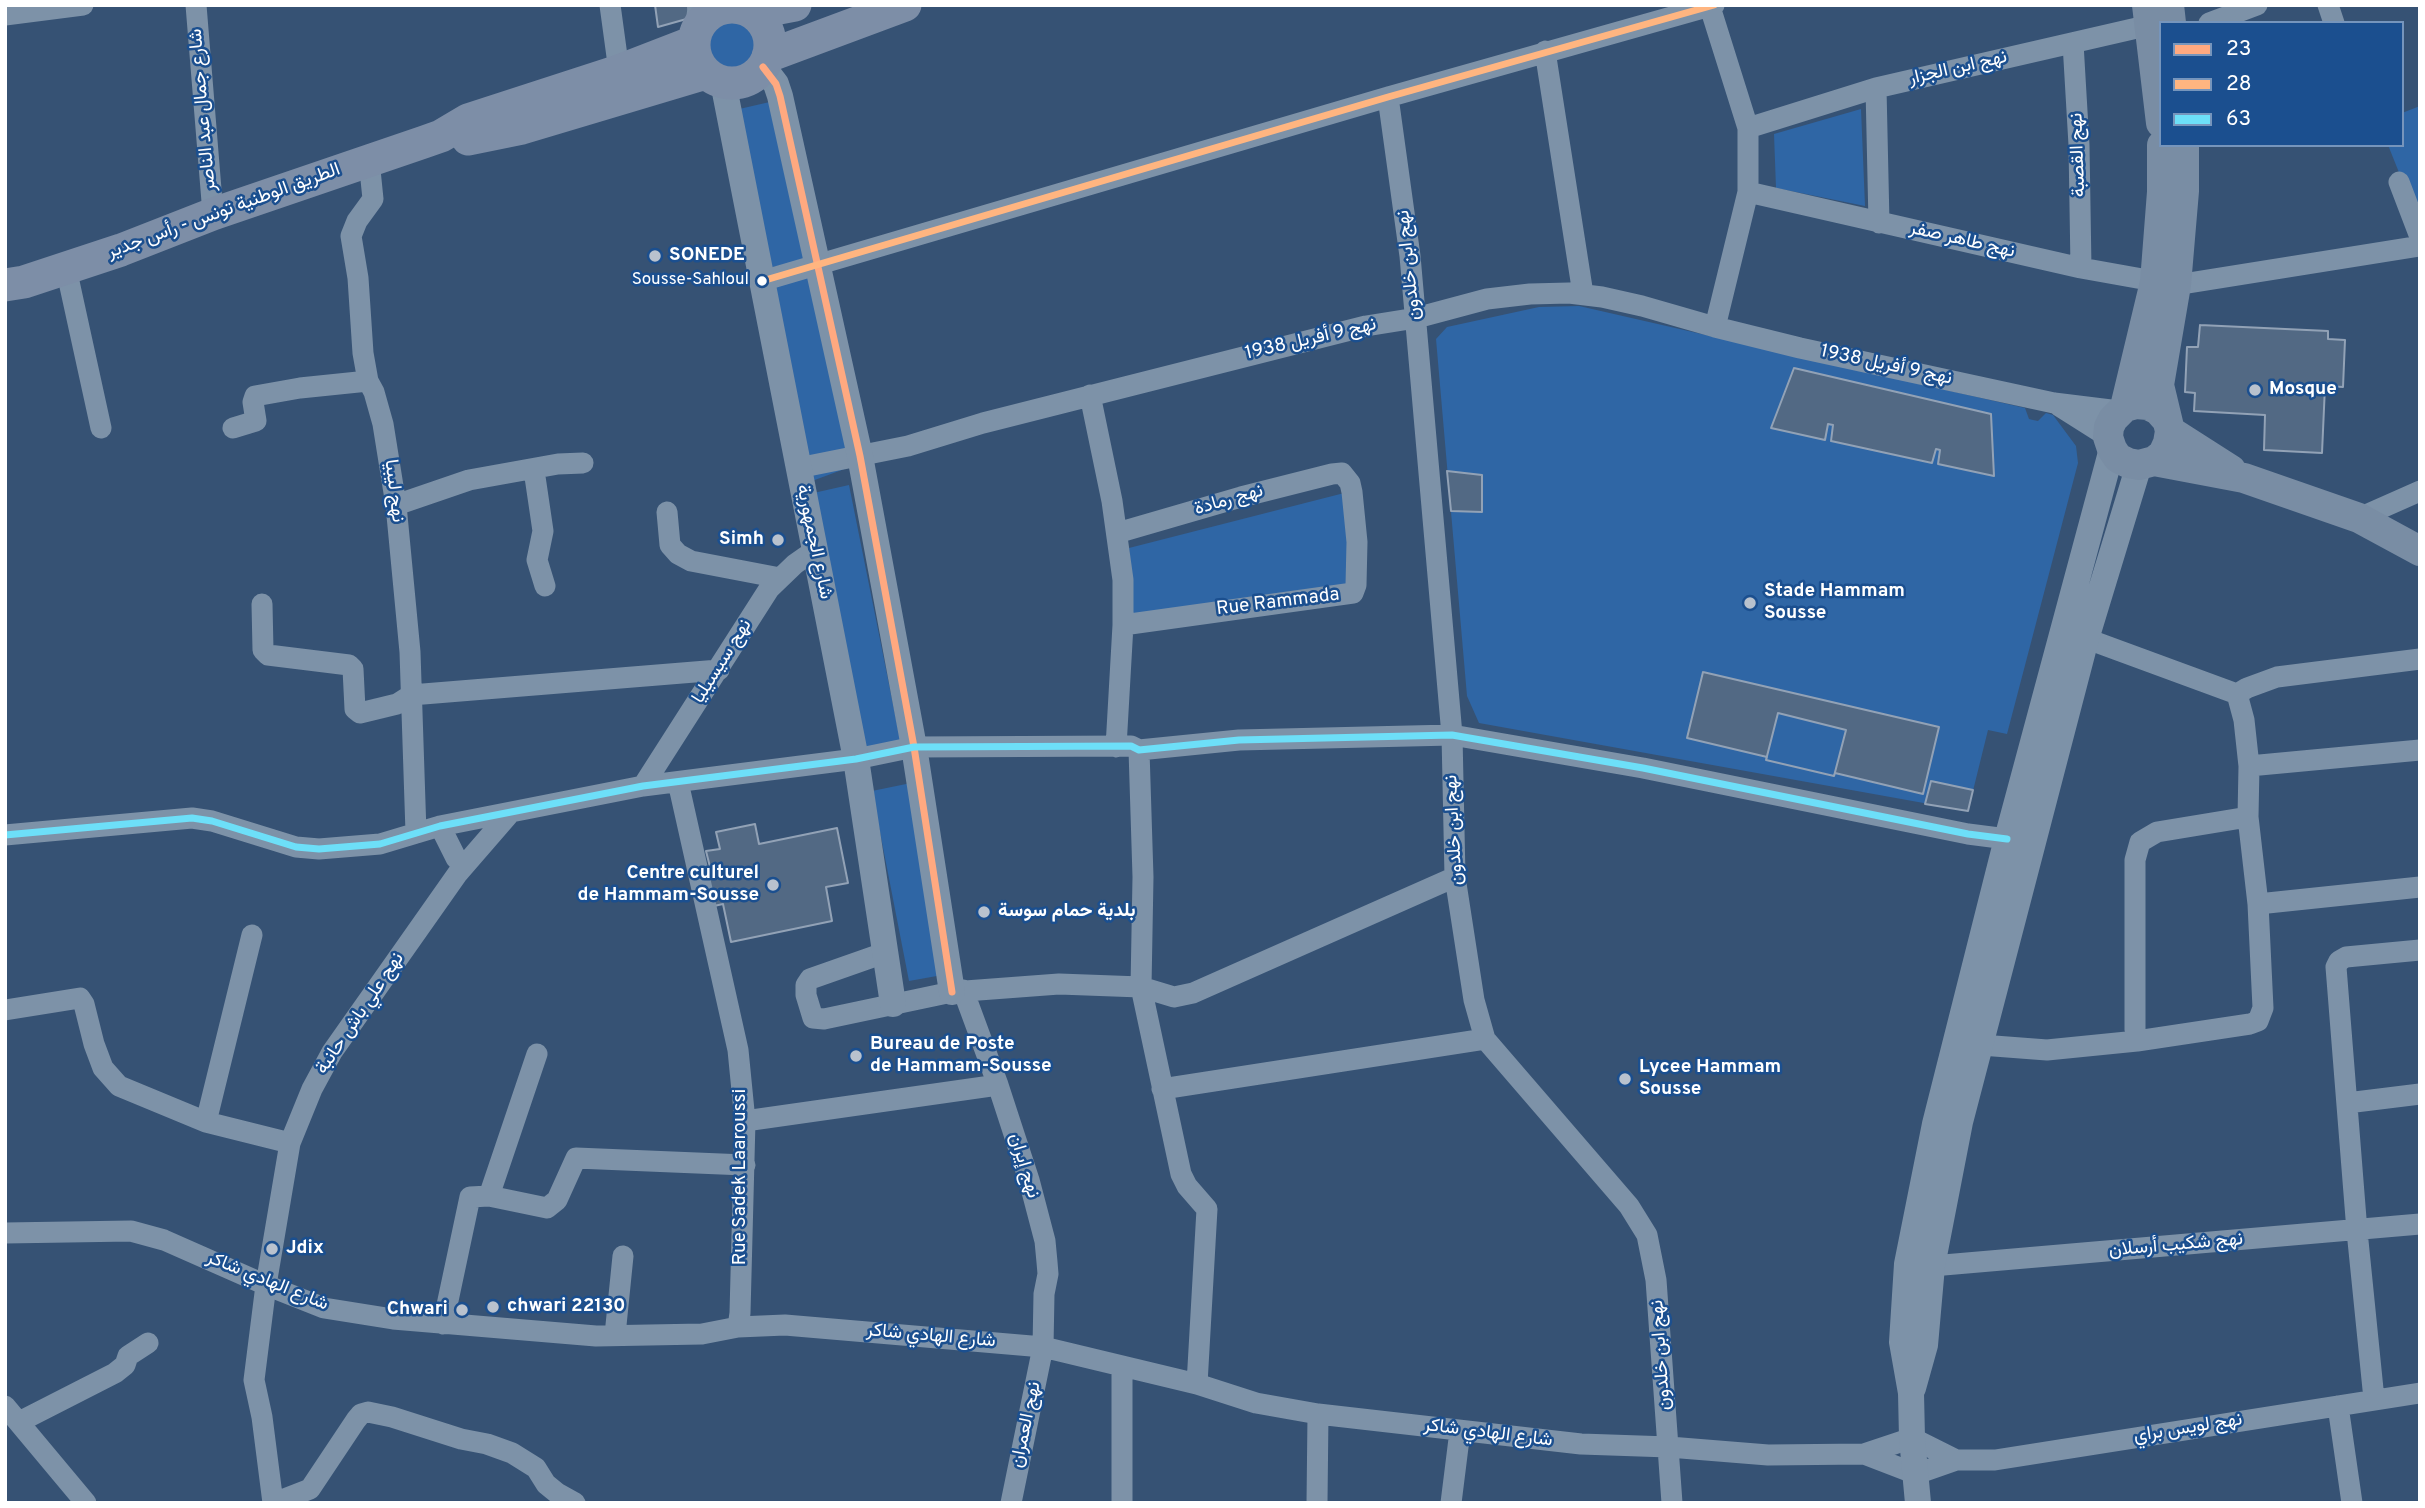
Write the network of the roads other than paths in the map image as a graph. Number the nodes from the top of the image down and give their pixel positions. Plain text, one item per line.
1 (83, 5) edge
2 (196, 5) edge
3 (610, 5) edge
4 (794, 5) edge
5 (905, 5) edge
6 (2257, 5) edge
7 (1712, 6) edge
8 (56, 7) edge
9 (754, 9) edge
10 (5, 15) edge
11 (2161, 16) edge
12 (2214, 21) edge
13 (698, 25) edge
14 (2073, 43) junction
15 (1545, 51) junction
16 (765, 61) junction
17 (619, 71) junction
18 (714, 77) junction
19 (1875, 88) junction
20 (1388, 97) junction
21 (1748, 128) junction
22 (441, 136) junction
23 (2162, 147) edge
24 (2184, 147) edge
25 (369, 160) junction
26 (2399, 182) dead end
27 (1748, 192) junction
28 (213, 214) junction
29 (1879, 223) junction
30 (2420, 237) edge
31 (2420, 246) edge
32 (818, 265) junction
33 (66, 268) junction
34 (2081, 268) junction
35 (762, 281) junction
36 (2165, 283) junction
37 (5, 285) edge
38 (1583, 295) junction
39 (1416, 318) junction
40 (1715, 327) junction
41 (368, 381) junction
42 (1090, 395) junction
43 (2168, 425) junction
44 (2116, 426) junction
45 (101, 428) dead end
46 (233, 428) dead end
47 (860, 456) junction
48 (583, 463) dead end
49 (2146, 463) junction
50 (798, 468) junction
51 (534, 470) junction
52 (1342, 473) joint
53 (2244, 478) junction
54 (2420, 491) edge
55 (396, 505) junction
56 (667, 512) dead end
57 (2358, 518) junction
58 (1118, 533) junction
59 (815, 550) junction
60 (2420, 551) edge
61 (780, 578) junction
62 (544, 586) dead end
63 (262, 604) dead end
64 (1123, 625) junction
65 (2074, 634) junction
66 (2420, 659) edge
67 (719, 670) junction
68 (2237, 694) junction
69 (411, 695) junction
70 (1452, 735) junction
71 (914, 747) junction
72 (1116, 747) junction
73 (1139, 750) junction
74 (2420, 750) edge
75 (856, 759) junction
76 (2249, 766) junction
77 (678, 782) junction
78 (643, 786) junction
79 (510, 813) junction
80 (2249, 817) junction
81 (440, 826) junction
82 (416, 833) junction
83 (5, 835) edge
84 (2007, 839) junction
85 (464, 866) junction
86 (1455, 877) junction
87 (2420, 887) edge
88 (2258, 904) junction
89 (253, 935) dead end
90 (2420, 950) edge
91 (884, 953) junction
92 (1141, 987) junction
93 (958, 991) junction
94 (892, 1004) junction
95 (5, 1010) edge
96 (2135, 1030) dead end
97 (1485, 1039) junction
98 (1980, 1045) junction
99 (537, 1054) dead end
100 (998, 1085) junction
101 (1163, 1089) junction
102 (2420, 1094) edge
103 (2347, 1103) junction
104 (745, 1121) junction
105 (206, 1122) junction
106 (290, 1143) junction
107 (745, 1165) junction
108 (489, 1196) junction
109 (2420, 1224) edge
110 (2357, 1231) junction
111 (13, 1233) edge
112 (5, 1253) edge
113 (623, 1256) dead end
114 (1932, 1266) junction
115 (266, 1285) junction
116 (443, 1324) junction
117 (738, 1327) junction
118 (615, 1335) junction
119 (148, 1343) dead end
120 (1043, 1347) junction
121 (1122, 1366) junction
122 (1197, 1384) junction
123 (1911, 1393) junction
124 (2420, 1393) edge
125 (2374, 1399) junction
126 (2338, 1406) junction
127 (12, 1414) edge
128 (1318, 1414) junction
129 (1460, 1431) junction
130 (1912, 1438) junction
131 (1669, 1447) junction
132 (1864, 1454) junction
133 (1956, 1460) junction
134 (1916, 1474) junction
135 (303, 1492) junction
136 (86, 1503) edge
137 (273, 1503) edge
138 (326, 1503) edge
139 (575, 1503) edge
140 (1011, 1503) edge
141 (1122, 1503) edge
142 (1317, 1503) edge
143 (1451, 1503) edge
144 (1672, 1503) edge
145 (1918, 1503) edge
146 (2353, 1503) edge

1 - 8 street
2 - 28 street, شارع جمال عبد الناصر
3 - 17 street
4 - 9 main road
5 - 16 main road
6 - 12 street
7 - 15 street
7 - 21 street
8 - 10 street
9 - 13 main road
9 - 16 main road
11 - 14 street, نهج ابن الجزار
13 - 17 main road, الطريق الوطنية تونس - رأس جدير
13 - 18 main road
14 - 19 street, نهج ابن الجزار
14 - 34 street, نهج القصبة
15 - 20 street
15 - 38 street
16 - 18 main road
16 - 32 street
17 - 22 main road, الطريق الوطنية تونس - رأس جدير
18 - 22 main road, الطريق الوطنية تونس - رأس جدير
18 - 35 street, شارع الجمهورية
19 - 21 street, نهج ابن الجزار
19 - 29 street
20 - 32 street
20 - 39 street, نهج ابن خلدون
21 - 27 street
22 - 25 main road, الطريق الوطنية تونس - رأس جدير
23 - 36 main road
24 - 36 main road
25 - 28 main road, الطريق الوطنية تونس - رأس جدير
25 - 41 street, نهج ليبيا
26 - 30 street
27 - 29 street, نهج طاهر صفر
27 - 40 street
28 - 33 main road, الطريق الوطنية تونس - رأس جدير
29 - 34 street, نهج طاهر صفر
31 - 36 street, نهج طاهر صفر
32 - 35 street
32 - 47 street
33 - 37 main road, الطريق الوطنية تونس - رأس جدير
33 - 45 street
34 - 36 street, نهج طاهر صفر
35 - 50 street, شارع الجمهورية
36 - 43 main road
36 - 44 main road
38 - 39 street, نهج 9 أفريل 1938
38 - 40 street, نهج 9 أفريل 1938
39 - 42 street, نهج 9 أفريل 1938
39 - 70 street, نهج ابن خلدون
40 - 44 street, نهج 9 أفريل 1938
41 - 46 street
41 - 55 street, نهج ليبيا
42 - 47 street, نهج 9 أفريل 1938
42 - 58 street
43 - 44 main road
43 - 49 main road
43 - 53 main road
44 - 49 main road
44 - 65 street
47 - 50 street, نهج 9 أفريل 1938
47 - 71 street
48 - 51 street
49 - 53 main road
49 - 65 street
50 - 59 street, شارع الجمهورية
51 - 55 street
51 - 62 street
52 - 58 street, نهج رمادة
52 - 64 street, Rue Rammada
53 - 57 main road
54 - 57 street
55 - 69 street, نهج ليبيا
56 - 61 street
57 - 60 main road
58 - 64 street
59 - 61 street, نهج سيسيليا
59 - 75 street, شارع الجمهورية
61 - 67 street, نهج سيسيليا
63 - 69 street
64 - 72 street
65 - 68 street
65 - 84 street
65 - 98 street
66 - 68 street
67 - 69 street
67 - 78 street, نهج سيسيليا
68 - 76 street
69 - 82 street, نهج ليبيا
70 - 73 street
70 - 84 street
70 - 86 street, نهج ابن خلدون
71 - 72 street
71 - 75 street
71 - 93 street
72 - 73 street
73 - 92 street
74 - 76 street
75 - 77 street
75 - 91 street, شارع الجمهورية
76 - 80 street
77 - 78 street
77 - 104 street, Rue Sadek Laaroussi
78 - 79 street
79 - 81 street
79 - 85 street, نهج علي باش حانبة
80 - 88 street
80 - 96 street
81 - 82 street
81 - 85 street
82 - 83 street
84 - 123 street
85 - 106 street, نهج علي باش حانبة
86 - 92 street
86 - 97 street, نهج ابن خلدون
87 - 88 street
88 - 98 street
89 - 105 street
90 - 103 street
91 - 94 street, شارع الجمهورية
91 - 94 street
92 - 93 street
92 - 101 street
93 - 94 street
93 - 100 street, نهج إيران
95 - 105 street
97 - 101 street
97 - 131 street, نهج ابن خلدون
98 - 114 street
99 - 108 street
100 - 104 street
100 - 120 street, نهج إيران
101 - 122 street
102 - 103 street
103 - 110 street
104 - 107 street, Rue Sadek Laaroussi
105 - 106 street
106 - 115 street, نهج علي باش حانبة
107 - 108 street
107 - 117 street, Rue Sadek Laaroussi
108 - 116 street
109 - 110 street, نهج شكيب أرسلان
110 - 114 street, نهج شكيب أرسلان
110 - 125 street
111 - 112 street
111 - 115 street, شارع الهادي شاكر
113 - 118 street
114 - 123 street
115 - 116 street, شارع الهادي شاكر
115 - 137 street, نهج علي باش حانبة
116 - 118 street, شارع الهادي شاكر
117 - 118 street, شارع الهادي شاكر
117 - 120 street, شارع الهادي شاكر
119 - 127 street
120 - 121 street, شارع الهادي شاكر
120 - 140 street, نهج العمران
121 - 122 street, شارع الهادي شاكر
121 - 141 street
122 - 128 street, شارع الهادي شاكر
123 - 130 street
124 - 125 street, نهج لويس براي
125 - 126 street, نهج لويس براي
126 - 133 street, نهج لويس براي
126 - 146 street
127 - 136 street
128 - 129 street, شارع الهادي شاكر
128 - 142 street
129 - 131 street, شارع الهادي شاكر
129 - 143 street
130 - 132 street, شارع الهادي شاكر
130 - 133 street
130 - 134 street
131 - 132 street, شارع الهادي شاكر
131 - 144 street, نهج ابن خلدون
132 - 134 street, شارع الهادي شاكر
133 - 134 street
134 - 145 street
135 - 137 street
135 - 138 street
135 - 139 street

